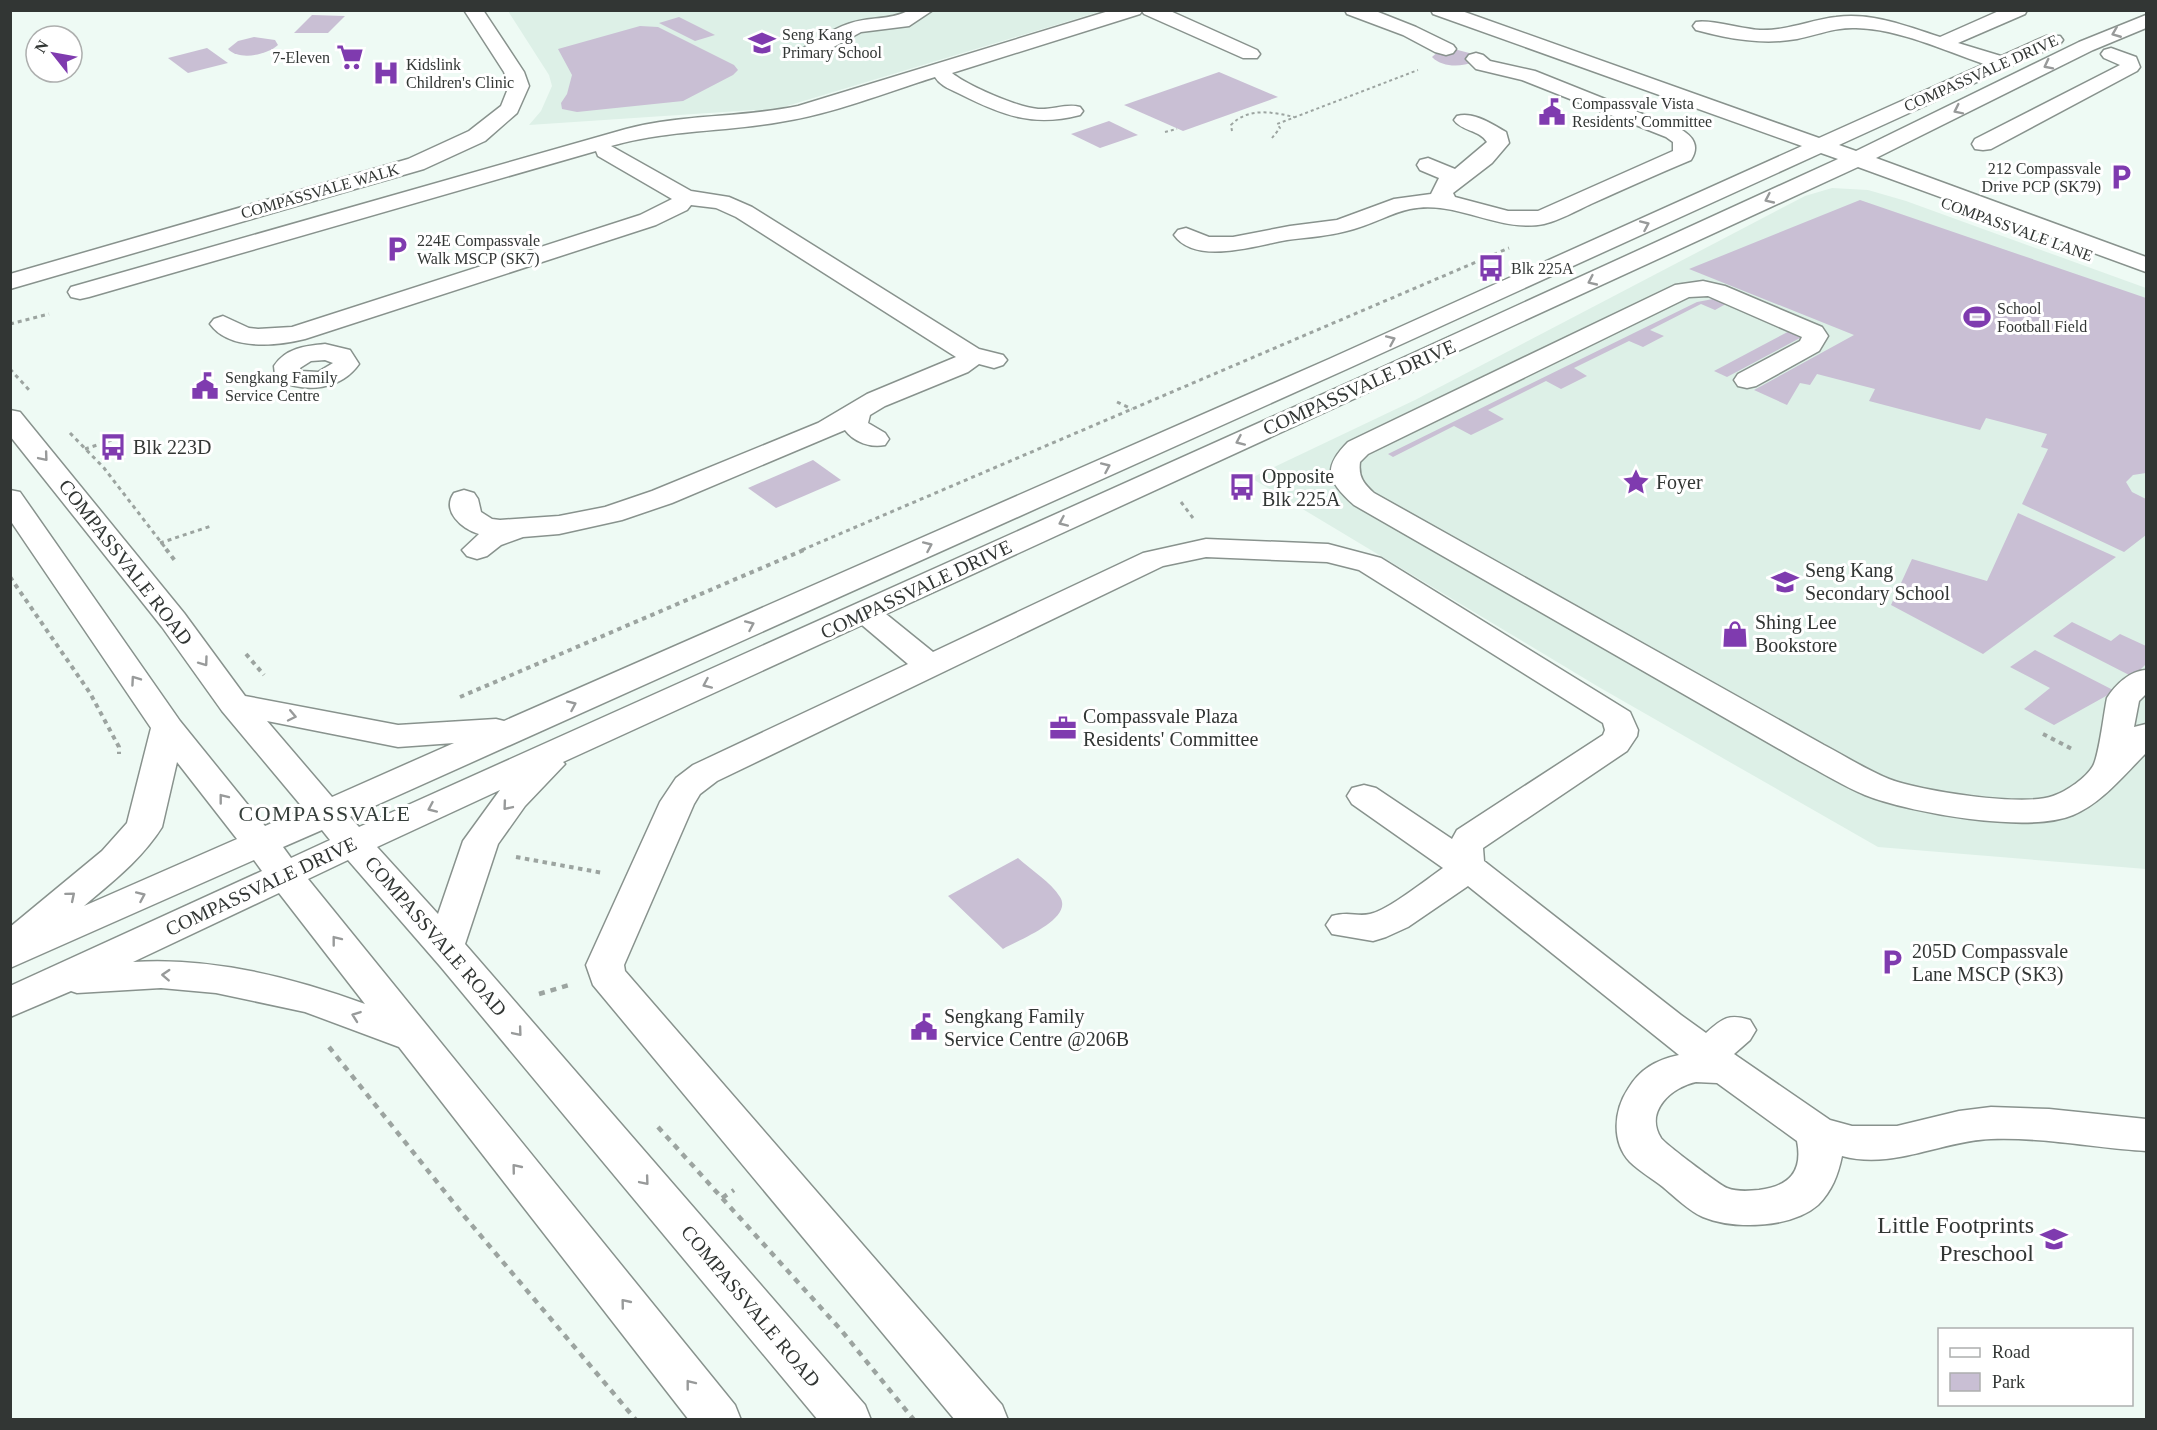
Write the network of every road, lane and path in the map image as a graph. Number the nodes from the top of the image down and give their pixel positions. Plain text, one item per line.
1 (473, 10) edge
2 (924, 10) edge
3 (1133, 10) edge
4 (1151, 10) edge
5 (1354, 10) edge
6 (1440, 10) edge
7 (2018, 10) edge
8 (2110, 15) dead end
9 (1811, 19) dead end
10 (2146, 21) edge
11 (1837, 22) junction
12 (1703, 26) dead end
13 (1236, 28) dead end
14 (1198, 32) junction
15 (1507, 35) junction
16 (1941, 42) junction
17 (805, 46) dead end
18 (1250, 54) dead end
19 (2146, 57) edge
20 (1460, 58) junction
21 (2002, 63) junction
22 (945, 68) junction
23 (1421, 69) dead end
24 (2110, 79) junction
25 (2131, 91) dead end
26 (1073, 111) dead end
27 (1234, 113) dead end
28 (1242, 116) junction
29 (1295, 117) junction
30 (2032, 119) junction
31 (1464, 120) dead end
32 (1177, 129) dead end
33 (1232, 131) dead end
34 (1165, 132) dead end
35 (2049, 134) dead end
36 (1272, 138) dead end
37 (1983, 144) dead end
38 (608, 152) junction
39 (1823, 159) junction
40 (1428, 165) dead end
41 (684, 170) dead end
42 (645, 173) junction
43 (1894, 178) junction
44 (317, 192) junction
45 (1448, 193) junction
46 (685, 197) junction
47 (1305, 213) dead end
48 (341, 218) junction
49 (1346, 225) junction
50 (624, 227) junction
51 (1186, 235) dead end
52 (1510, 248) dead end
53 (609, 249) dead end
54 (2146, 265) edge
55 (2146, 278) edge
56 (10, 282) edge
57 (80, 292) dead end
58 (358, 313) junction
59 (49, 315) dead end
60 (10, 324) edge
61 (223, 324) dead end
62 (296, 334) junction
63 (10, 369) edge
64 (1747, 380) dead end
65 (32, 392) dead end
66 (831, 400) dead end
67 (1117, 402) dead end
68 (868, 405) junction
69 (1132, 409) junction
70 (10, 418) edge
71 (69, 432) dead end
72 (875, 439) dead end
73 (640, 475) dead end
74 (685, 488) junction
75 (464, 499) dead end
76 (1182, 503) dead end
77 (14, 509) edge
78 (1198, 525) dead end
79 (211, 526) dead end
80 (518, 529) junction
81 (161, 543) junction
82 (477, 550) dead end
83 (119, 552) junction
84 (182, 571) dead end
85 (10, 577) edge
86 (865, 612) junction
87 (240, 645) dead end
88 (930, 666) junction
89 (272, 678) dead end
90 (2146, 680) edge
91 (459, 697) dead end
92 (234, 704) junction
93 (168, 728) junction
94 (518, 728) junction
95 (2146, 735) edge
96 (562, 750) junction
97 (119, 757) dead end
98 (2146, 760) edge
99 (2110, 769) junction
100 (1364, 796) dead end
101 (327, 813) junction
102 (259, 843) junction
103 (354, 843) junction
104 (514, 856) dead end
105 (1468, 867) junction
106 (284, 875) junction
107 (642, 880) junction
108 (1345, 925) dead end
109 (445, 947) junction
110 (10, 948) edge
111 (10, 954) edge
112 (60, 980) junction
113 (531, 986) dead end
114 (544, 1000) dead end
115 (10, 1002) edge
116 (411, 1036) junction
117 (323, 1039) dead end
118 (1723, 1051) junction
119 (651, 1119) dead end
120 (1816, 1132) junction
121 (2146, 1135) edge
122 (884, 1301) junction
123 (841, 1329) junction
124 (798, 1360) junction
125 (636, 1419) edge
126 (718, 1419) edge
127 (848, 1419) edge
128 (914, 1419) edge
129 (985, 1419) edge

1 - 44 street, COMPASSVALE WALK
2 - 17 street
3 - 22 street
4 - 14 street
5 - 20 street
6 - 15 street
7 - 16 street
8 - 21 street, COMPASSVALE DRIVE
9 - 11 street
10 -> 39 street, COMPASSVALE DRIVE
11 - 12 street
11 - 16 street
13 - 14 street
14 - 18 street
15 - 20 street
15 - 39 street
16 - 21 street
19 - 24 street
20 - 45 street
21 - 39 street, COMPASSVALE DRIVE
22 - 26 street
22 - 38 street
23 - 29 path
24 - 25 street
24 - 30 street
27 - 28 path
28 - 29 path
28 - 33 path
29 - 36 path
30 - 35 street
30 - 37 street
31 - 45 street
32 - 34 path
38 - 42 street
38 - 48 street
39 - 43 street
39 -> 86 street, COMPASSVALE DRIVE
94 -> 39 street, COMPASSVALE DRIVE
40 - 45 street
41 - 42 street
42 - 46 street
43 - 54 street, COMPASSVALE LANE
43 - 55 street, COMPASSVALE LANE
44 - 48 street
44 - 56 street, COMPASSVALE WALK
45 - 49 street
46 - 50 street
46 - 68 street
47 - 49 street
48 - 57 street
49 - 51 street
50 - 53 street
50 - 58 street
52 - 69 path
58 - 62 street
58 - 62 street
59 - 60 path
61 - 62 street
63 - 65 path
64 - 99 street
66 - 68 street
67 - 69 path
68 - 72 street
68 - 74 street
69 - 91 path
70 -> 83 street, COMPASSVALE ROAD
71 - 81 path
73 - 74 street
74 - 80 street
75 - 80 street
76 - 78 path
93 -> 77 street
79 - 81 path
80 - 82 street
81 - 83 path
81 - 84 path
83 -> 92 street, COMPASSVALE ROAD
85 - 97 path
86 - 88 street
86 -> 96 street, COMPASSVALE DRIVE
87 - 89 path
88 - 105 street
88 - 107 street
90 - 99 street
92 -> 94 street
92 - 101 street, COMPASSVALE ROAD
102 -> 93 street
110 -> 93 street
94 - 101 street, COMPASSVALE DRIVE
95 - 99 street
96 -> 103 street, COMPASSVALE DRIVE
96 -> 109 street
98 - 99 street
100 - 105 street
101 - 102 street, COMPASSVALE DRIVE
101 - 103 street, COMPASSVALE ROAD
102 - 106 street
111 -> 102 street, COMPASSVALE DRIVE
103 - 106 street, COMPASSVALE DRIVE
103 - 109 street, COMPASSVALE ROAD
104 - 107 path
105 - 108 street
105 - 118 street
106 - 112 street, COMPASSVALE DRIVE
116 -> 106 street
107 - 122 street
109 -> 124 street, COMPASSVALE ROAD
112 - 115 street, COMPASSVALE DRIVE
116 -> 112 street
113 - 114 path
126 -> 116 street
117 - 125 path
118 - 120 street
118 - 120 street
119 - 123 path
120 - 121 street
122 - 123 path
122 - 129 street
123 - 124 path
123 - 128 path
124 - 127 street, COMPASSVALE ROAD

